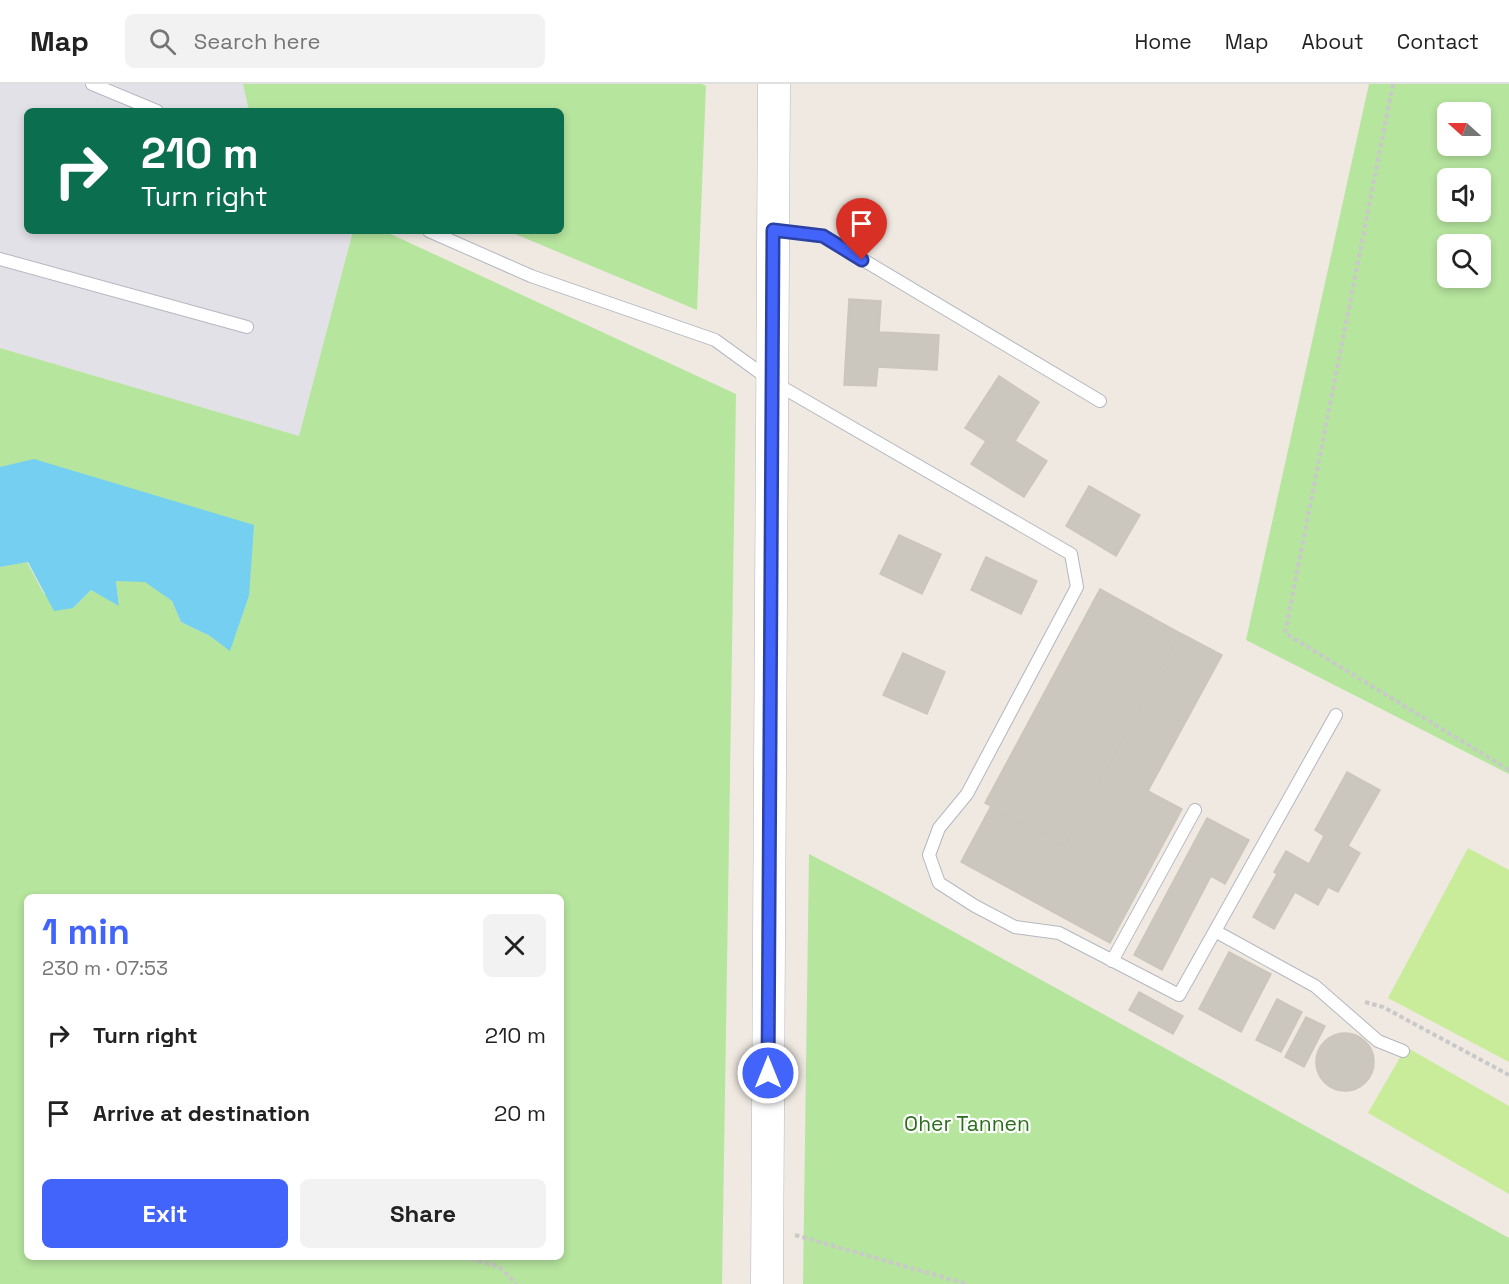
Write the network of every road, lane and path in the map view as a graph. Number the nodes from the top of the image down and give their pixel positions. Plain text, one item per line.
1 (92, 84) edge
2 (774, 84) edge
3 (1393, 84) edge
4 (150, 108) edge
5 (773, 230) junction
6 (436, 234) edge
7 (0, 259) edge
8 (247, 327) dead end
9 (773, 382) junction
10 (1100, 401) dead end
11 (1335, 715) dead end
12 (1509, 770) edge
13 (1196, 810) dead end
14 (1215, 931) junction
15 (1113, 961) junction
16 (1363, 1001) dead end
17 (1403, 1051) dead end
18 (1509, 1075) edge
19 (767, 1228) junction
20 (475, 1260) edge
21 (517, 1284) edge
22 (767, 1284) edge
23 (967, 1284) edge

1 - 4 lane
2 - 5 main road
3 - 12 path
5 - 9 main road
5 - 10 lane
6 - 9 lane
7 - 8 lane
9 - 15 lane
9 - 19 main road
11 - 14 lane
13 - 15 lane
14 - 15 lane
14 - 17 lane
16 - 18 path
19 - 22 main road
19 - 23 path
20 - 21 path

